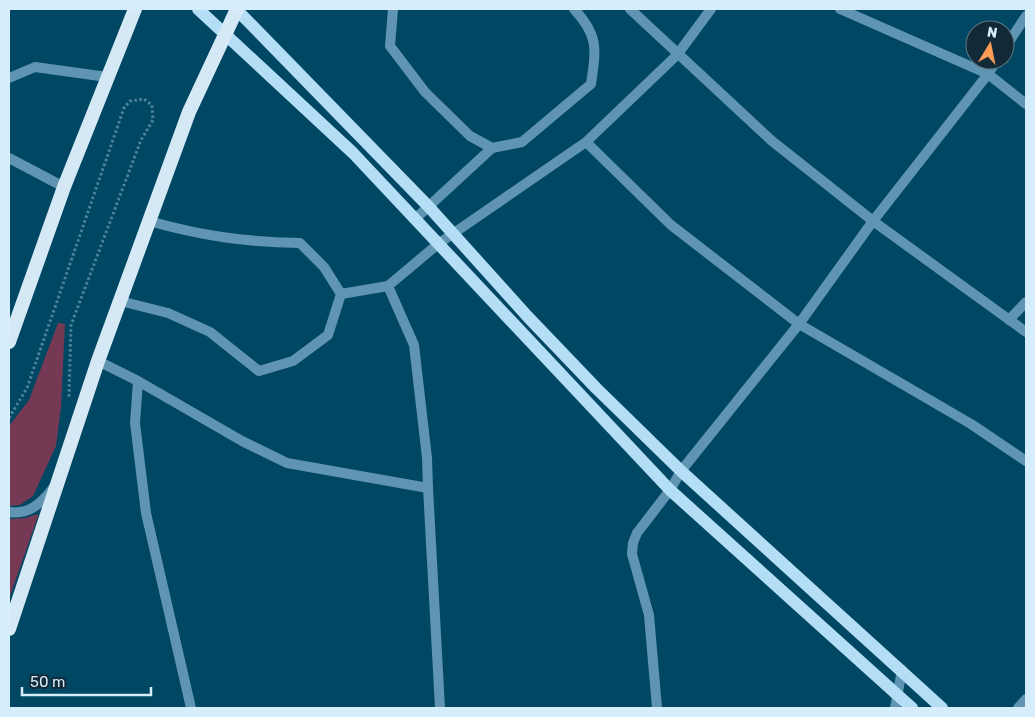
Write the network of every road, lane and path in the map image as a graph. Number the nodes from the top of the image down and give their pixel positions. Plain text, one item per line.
1 (135, 9) edge
2 (198, 9) edge
3 (237, 9) edge
4 (393, 9) edge
5 (574, 9) edge
6 (630, 9) edge
7 (711, 9) edge
8 (840, 9) edge
9 (1026, 16) edge
10 (225, 33) junction
11 (1015, 33) edge
12 (678, 55) junction
13 (991, 70) edge
14 (988, 74) junction
15 (107, 77) junction
16 (9, 78) edge
17 (1026, 104) edge
18 (586, 142) junction
19 (492, 148) junction
20 (9, 158) edge
21 (64, 187) junction
22 (430, 207) junction
23 (415, 220) junction
24 (149, 221) junction
25 (873, 221) junction
26 (452, 234) junction
27 (438, 244) junction
28 (388, 286) junction
29 (341, 294) junction
30 (120, 301) junction
31 (1026, 302) edge
32 (1009, 320) junction
33 (799, 324) junction
34 (1026, 332) edge
35 (9, 342) edge
36 (98, 361) junction
37 (138, 381) junction
38 (69, 403) dead end
39 (9, 418) edge
40 (1026, 461) edge
41 (681, 471) junction
42 (58, 481) junction
43 (428, 488) junction
44 (670, 490) junction
45 (9, 512) edge
46 (9, 629) edge
47 (902, 670) junction
48 (896, 693) junction
49 (1026, 699) edge
50 (191, 708) edge
51 (440, 708) edge
52 (657, 708) edge
53 (895, 708) edge
54 (912, 708) edge
55 (942, 708) edge
56 (1018, 708) edge

1 - 15 highway
2 - 10 main road
3 - 10 highway
3 - 22 main road
4 - 19 street
5 - 19 street
6 - 12 street
7 - 12 street
8 - 14 street
9 - 11 street
10 - 23 main road
10 - 24 highway
12 - 18 street
12 - 25 street
13 - 14 street
14 - 17 street
14 - 25 street
15 - 16 street
15 - 21 highway
18 - 26 street
18 - 33 street
19 - 22 street
20 - 21 street
21 - 35 highway
22 - 23 street
22 - 26 main road
23 - 27 main road
24 - 29 street
24 - 30 highway
25 - 32 street
25 - 33 street
26 - 27 street
26 - 41 main road
27 - 28 street
27 - 44 main road
28 - 29 street
28 - 43 street
29 - 30 street
30 - 36 highway
31 - 32 street
32 - 34 street
33 - 40 street
33 - 41 street
36 - 37 street
36 - 42 highway
37 - 43 street
37 - 50 street
38 - 39 path
41 - 44 street
41 - 47 main road
42 - 45 street
42 - 46 highway
43 - 51 street
44 - 48 main road
44 - 52 street
47 - 48 street
47 - 55 main road
48 - 53 street
48 - 54 main road
49 - 56 street

